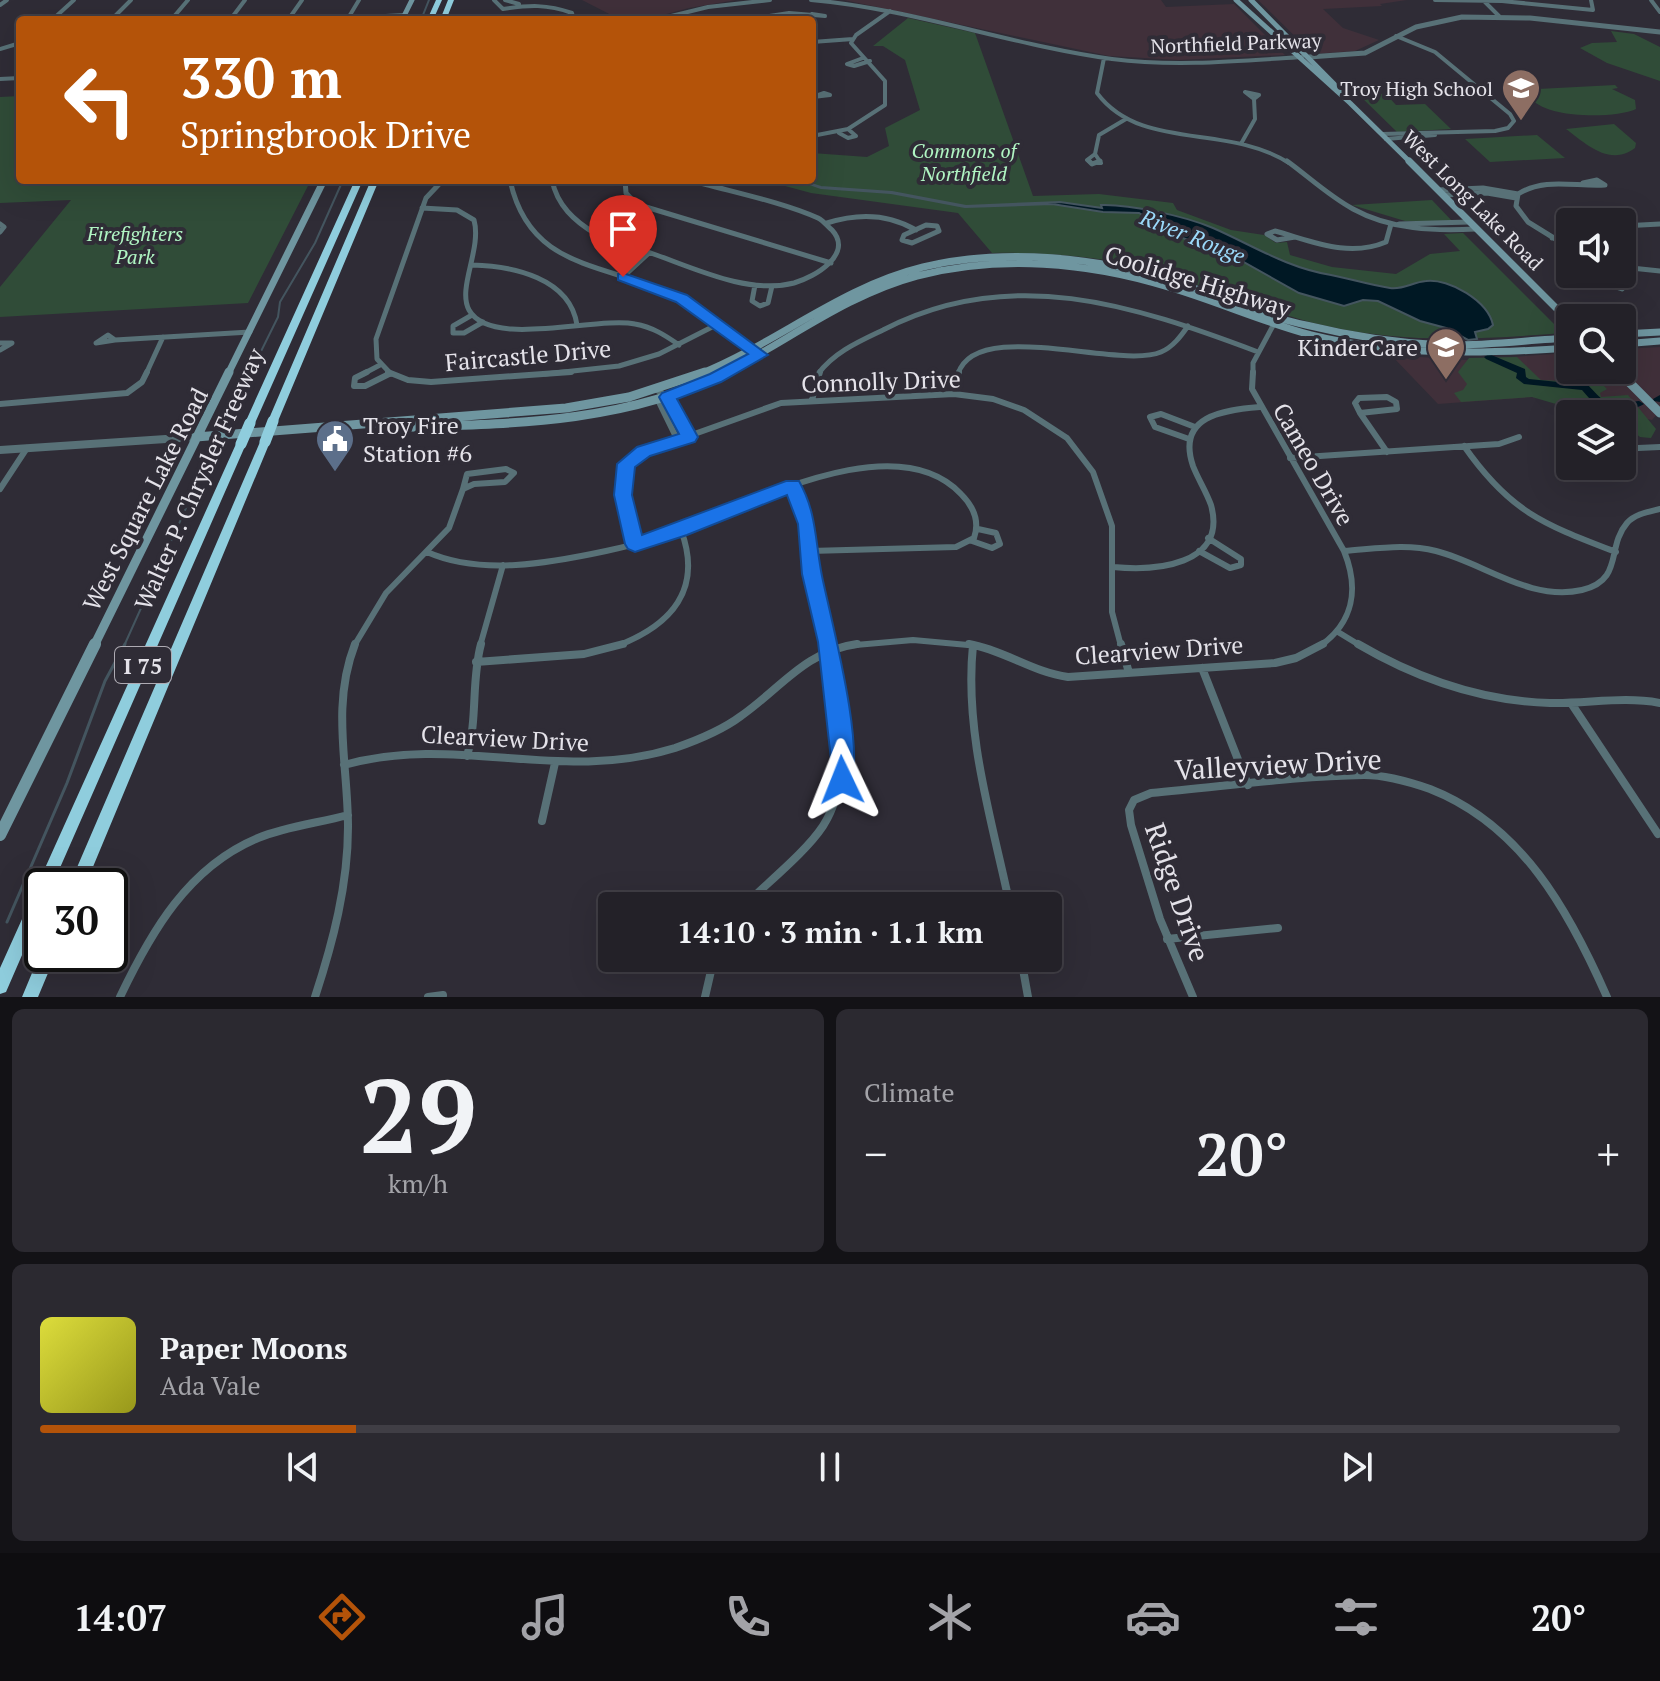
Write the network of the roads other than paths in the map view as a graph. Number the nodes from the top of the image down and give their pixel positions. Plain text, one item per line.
1 (7, 0) edge
2 (74, 0) edge
3 (131, 0) edge
4 (188, 0) edge
5 (412, 0) edge
6 (494, 0) edge
7 (505, 0) edge
8 (770, 0) edge
9 (811, 0) edge
10 (1236, 0) edge
11 (1251, 0) edge
12 (1435, 0) edge
13 (1448, 0) edge
14 (1483, 0) edge
15 (1591, 0) edge
16 (1651, 0) edge
17 (754, 1) edge
18 (1454, 1) edge
19 (519, 4) junction
20 (0, 5) edge
21 (890, 11) junction
22 (1660, 12) edge
23 (812, 14) dead end
24 (1250, 14) junction
25 (1266, 15) junction
26 (56, 16) edge
27 (115, 16) edge
28 (174, 16) edge
29 (404, 16) edge
30 (573, 16) edge
31 (671, 16) edge
32 (788, 16) edge
33 (1499, 16) junction
34 (1260, 23) junction
35 (1277, 25) junction
36 (1660, 32) edge
37 (1396, 36) junction
38 (853, 39) junction
39 (816, 42) edge
40 (1309, 57) junction
41 (863, 58) junction
42 (1104, 58) junction
43 (1297, 58) junction
44 (870, 61) junction
45 (1325, 83) junction
46 (1335, 83) junction
47 (1254, 99) dead end
48 (1350, 103) junction
49 (1126, 119) junction
50 (848, 129) junction
51 (839, 133) junction
52 (816, 136) edge
53 (1384, 136) junction
54 (1242, 142) junction
55 (1095, 154) dead end
56 (1583, 183) dead end
57 (322, 184) edge
58 (357, 184) edge
59 (373, 184) edge
60 (438, 184) edge
61 (511, 184) edge
62 (553, 184) edge
63 (625, 184) edge
64 (704, 184) edge
65 (1440, 193) junction
66 (1517, 196) junction
67 (422, 208) junction
68 (1469, 222) junction
69 (827, 223) junction
70 (1391, 224) junction
71 (1660, 224) edge
72 (2, 225) edge
73 (1636, 225) edge
74 (1476, 229) junction
75 (916, 230) junction
76 (0, 232) edge
77 (1295, 237) junction
78 (1556, 237) edge
79 (1552, 238) junction
80 (1556, 240) edge
81 (649, 253) junction
82 (831, 263) junction
83 (472, 265) junction
84 (1636, 268) edge
85 (1660, 271) edge
86 (623, 277) junction
87 (755, 285) junction
88 (772, 286) junction
89 (1556, 308) edge
90 (472, 315) junction
91 (1275, 320) junction
92 (483, 322) junction
93 (718, 324) junction
94 (577, 325) junction
95 (1188, 326) junction
96 (250, 332) junction
97 (1636, 335) edge
98 (163, 337) junction
99 (1657, 337) edge
100 (1556, 339) edge
101 (115, 340) dead end
102 (1636, 341) edge
103 (1509, 342) junction
104 (0, 343) edge
105 (679, 345) junction
106 (751, 348) junction
107 (1493, 348) junction
108 (1556, 349) edge
109 (0, 350) edge
110 (1513, 351) junction
111 (1258, 352) junction
112 (760, 355) junction
113 (384, 369) junction
114 (1631, 384) edge
115 (954, 394) junction
116 (657, 395) junction
117 (668, 397) junction
118 (812, 400) junction
119 (0, 404) edge
120 (1260, 407) junction
121 (1360, 413) junction
122 (1660, 413) edge
123 (1195, 427) junction
124 (196, 437) junction
125 (689, 437) junction
126 (1519, 437) dead end
127 (1189, 439) junction
128 (678, 441) junction
129 (1464, 446) junction
130 (1660, 447) edge
131 (27, 448) junction
132 (1638, 448) dead end
133 (0, 450) edge
134 (1387, 452) junction
135 (1290, 458) junction
136 (793, 485) junction
137 (0, 489) edge
138 (463, 489) junction
139 (1660, 509) edge
140 (978, 529) junction
141 (681, 530) junction
142 (1208, 538) junction
143 (974, 539) junction
144 (635, 544) junction
145 (810, 551) junction
146 (1199, 551) junction
147 (1344, 551) junction
148 (427, 552) junction
149 (1616, 552) junction
150 (503, 565) junction
151 (1113, 567) junction
152 (1338, 632) junction
153 (973, 645) junction
154 (830, 650) junction
155 (476, 662) junction
156 (1202, 668) junction
157 (1129, 673) junction
158 (1571, 703) junction
159 (1660, 703) edge
160 (467, 756) junction
161 (555, 763) junction
162 (344, 765) junction
163 (1248, 785) junction
164 (1134, 800) joint
165 (348, 815) junction
166 (542, 821) dead end
167 (1658, 834) dead end
168 (0, 835) edge
169 (52, 868) edge
170 (85, 868) edge
171 (758, 892) edge
172 (1007, 892) edge
173 (1278, 928) dead end
174 (24, 932) edge
175 (1167, 939) junction
176 (40, 972) edge
177 (711, 972) edge
178 (1024, 972) edge
179 (0, 986) edge
180 (443, 995) dead end
181 (30, 997) edge
182 (120, 997) edge
183 (315, 997) edge
184 (428, 997) edge
185 (705, 997) edge
186 (1028, 997) edge
187 (1193, 997) edge
188 (1607, 997) edge

1 - 20 street
2 - 26 street
3 - 27 street
4 - 28 street
5 - 29 main road
6 - 19 street
7 - 19 street
8 - 17 street
9 - 21 street, Northfield Parkway
10 - 24 main road, West Long Lake Road
11 - 25 main road, West Long Lake Road
12 - 18 street
13 - 18 street
14 - 15 street
14 - 18 street
14 - 33 street
16 - 22 street
17 - 31 street
19 - 30 street
21 - 38 street
21 - 42 street, Northfield Parkway
23 - 32 street
24 - 25 main road
24 - 34 main road, West Long Lake Road
25 - 35 main road, West Long Lake Road
33 - 36 street, Northfield Parkway
33 - 37 street, Northfield Parkway
34 - 35 main road
34 - 43 main road, West Long Lake Road
35 - 40 main road, West Long Lake Road
37 - 40 street, Northfield Parkway
37 - 53 street
38 - 39 street
38 - 41 street
40 - 43 street, Northfield Parkway
40 - 46 main road, West Long Lake Road
41 - 44 street
41 - 44 street
42 - 43 street, Northfield Parkway
42 - 49 street
43 - 45 main road, West Long Lake Road
44 - 50 street
45 - 46 main road
45 - 48 main road, West Long Lake Road
46 - 48 main road, West Long Lake Road
47 - 54 street
48 - 53 main road, West Long Lake Road
49 - 54 street
49 - 55 street
50 - 51 street
50 - 51 street
51 - 52 street
53 - 65 main road, West Long Lake Road
54 - 70 street
56 - 66 street
57 - 96 main road, West Square Lake Road
58 - 169 highway, Walter P. Chrysler Freeway / I 75, bridge
59 - 170 highway, Walter P. Chrysler Freeway / I 75, bridge
60 - 67 street
61 - 86 street
62 - 81 street
63 - 82 street
64 - 69 street
65 - 66 street
65 - 68 main road, West Long Lake Road
66 - 79 street
67 - 83 street
67 - 113 street
68 - 70 street
68 - 74 main road, West Long Lake Road
69 - 75 street
69 - 82 street
70 - 74 street
70 - 77 street
71 - 73 street
72 - 76 street
74 - 89 main road, West Long Lake Road
75 - 75 street
77 - 77 street
78 - 79 street
79 - 80 street
81 - 86 street
81 - 87 street
82 - 88 street
83 - 90 street
83 - 94 street
84 - 85 street
86 - 93 street
87 - 88 street
87 - 88 street
90 - 92 street
90 - 92 street
91 - 106 main road, Coolidge Highway
91 - 107 main road, Coolidge Highway
91 - 111 street, Cameo Drive
91 - 112 main road, Coolidge Highway
92 - 94 street
93 - 105 street, Faircastle Drive
93 - 106 street
94 - 105 street
95 - 111 street
95 - 115 street
95 - 118 street
96 - 98 street
96 - 124 main road, West Square Lake Road
97 - 99 main road
98 - 101 street
98 - 119 street
99 - 102 main road
100 - 103 main road, Coolidge Highway
103 - 107 main road, Coolidge Highway
103 - 110 main road
104 - 109 street
105 - 113 street, Faircastle Drive
106 - 112 street
106 - 116 main road, Coolidge Highway
107 - 110 main road, Coolidge Highway
108 - 110 main road, Coolidge Highway
111 - 120 street, Cameo Drive
112 - 117 main road, Coolidge Highway
113 - 113 street
114 - 122 main road
115 - 118 street, Connolly Drive
115 - 151 street, Connolly Drive
116 - 117 main road, Coolidge Highway
116 - 124 main road, Coolidge Highway
116 - 128 street
117 - 125 street
118 - 125 street, Connolly Drive
120 - 123 street
120 - 135 street, Cameo Drive
121 - 121 street
121 - 134 street
123 - 127 street
123 - 127 street
124 - 131 street, Coolidge Highway
124 - 168 main road, West Square Lake Road
125 - 128 street, Connolly Drive
126 - 129 street
127 - 142 street
128 - 144 street, Connolly Drive
129 - 134 street
129 - 149 street
130 - 132 street
131 - 133 street, Coolidge Highway
131 - 137 street
134 - 135 street
135 - 147 street, Cameo Drive
136 - 140 street
136 - 141 street
136 - 145 street
138 - 138 street
138 - 148 street
139 - 149 street
140 - 143 street
140 - 143 street
141 - 144 street
141 - 155 street
142 - 146 street
142 - 146 street
143 - 145 street
144 - 150 street
145 - 154 street
146 - 151 street
147 - 149 street
147 - 152 street, Cameo Drive
148 - 150 street
148 - 162 street
150 - 155 street
151 - 157 street, Connolly Drive
152 - 156 street, Clearview Drive
152 - 158 street
153 - 154 street, Clearview Drive
153 - 157 street, Clearview Drive
153 - 172 street
154 - 161 street, Clearview Drive
154 - 171 street
155 - 160 street
156 - 157 street, Clearview Drive
156 - 163 street
158 - 159 street
158 - 167 street
160 - 161 street, Clearview Drive
160 - 162 street, Clearview Drive
161 - 166 street
162 - 165 street
163 - 164 street, Valleyview Drive
163 - 188 street, Valleyview Drive
164 - 175 street, Ridge Drive
165 - 182 street
165 - 183 street
173 - 175 street
174 - 179 highway, Walter P. Chrysler Freeway / I 75
175 - 187 street, Ridge Drive
176 - 181 highway
177 - 185 street
178 - 186 street
180 - 184 street

